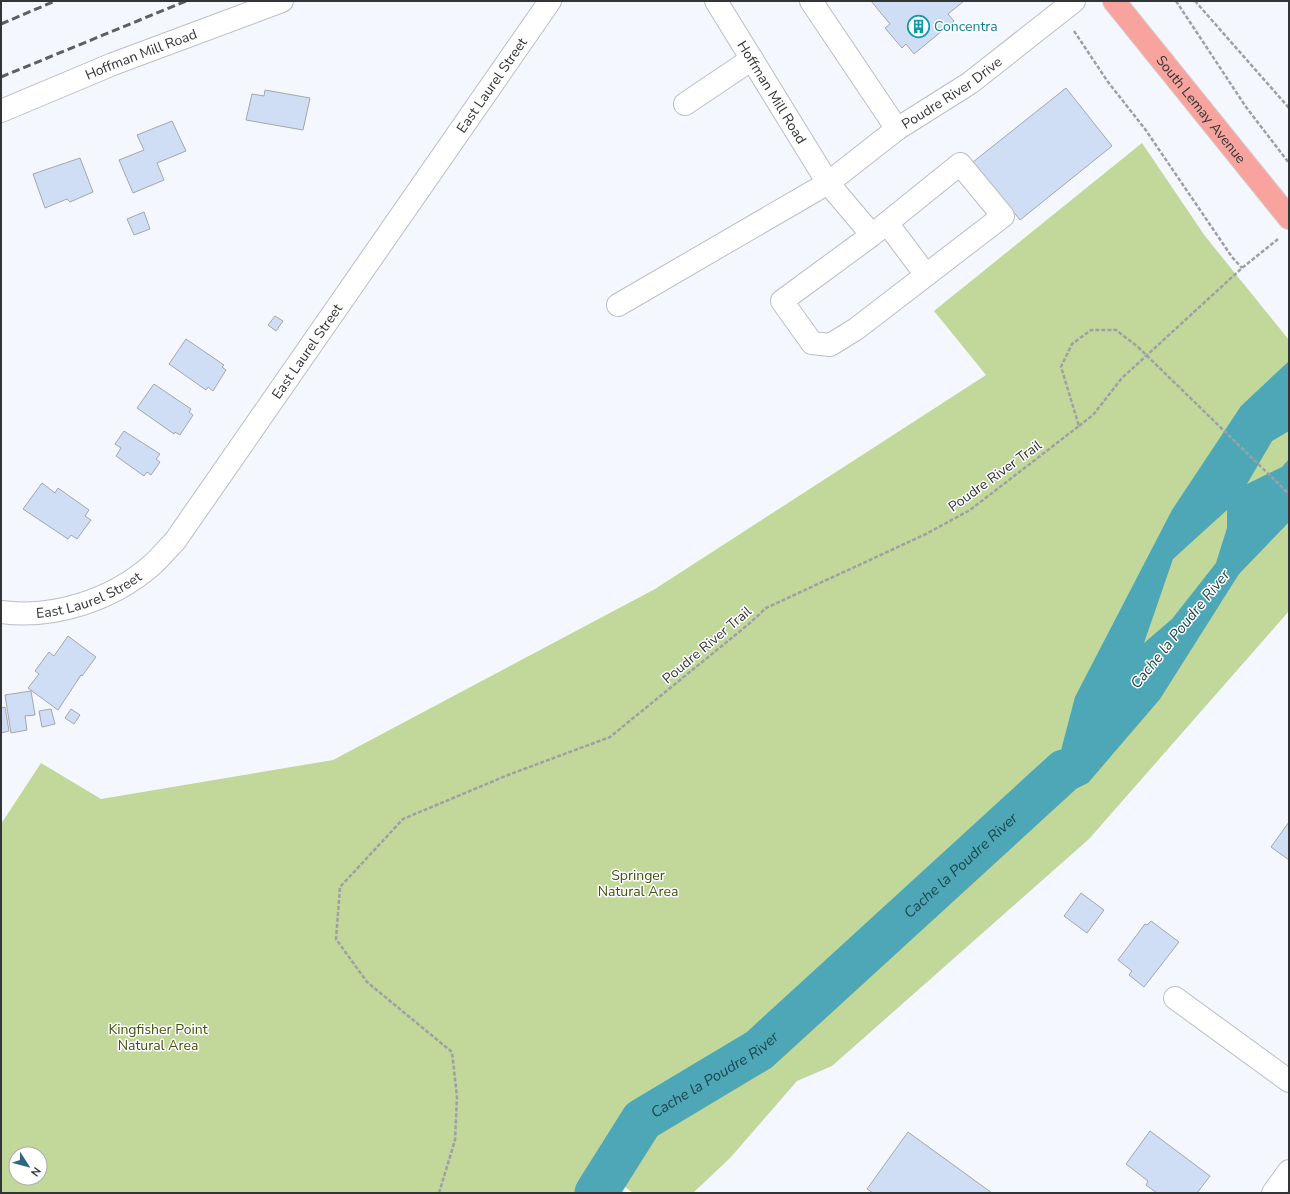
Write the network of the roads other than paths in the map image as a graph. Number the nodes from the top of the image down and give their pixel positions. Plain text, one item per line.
1 (282, 1) edge
2 (550, 1) edge
3 (716, 1) edge
4 (811, 1) edge
5 (1114, 1) edge
6 (1067, 6) edge
7 (752, 59) junction
8 (685, 104) dead end
9 (1, 111) edge
10 (897, 129) junction
11 (828, 183) junction
12 (1286, 226) edge
13 (879, 229) junction
14 (926, 275) junction
15 (618, 305) dead end
16 (1, 612) edge
17 (1176, 998) dead end
18 (1289, 1081) edge
19 (1289, 1171) edge
20 (1273, 1193) edge

1 - 9 street, Hoffman Mill Road
2 - 16 street, East Laurel Street
3 - 7 street, Hoffman Mill Road
4 - 10 street
5 - 12 main road, South Lemay Avenue
6 - 10 street, Poudre River Drive
7 - 8 street
7 - 11 street, Hoffman Mill Road
10 - 11 street, Poudre River Drive
11 - 13 street, Hoffman Mill Road
11 - 15 street, Poudre River Drive
13 - 14 street, Hoffman Mill Road
13 - 14 street
13 - 14 street
17 - 18 street
19 - 20 street

